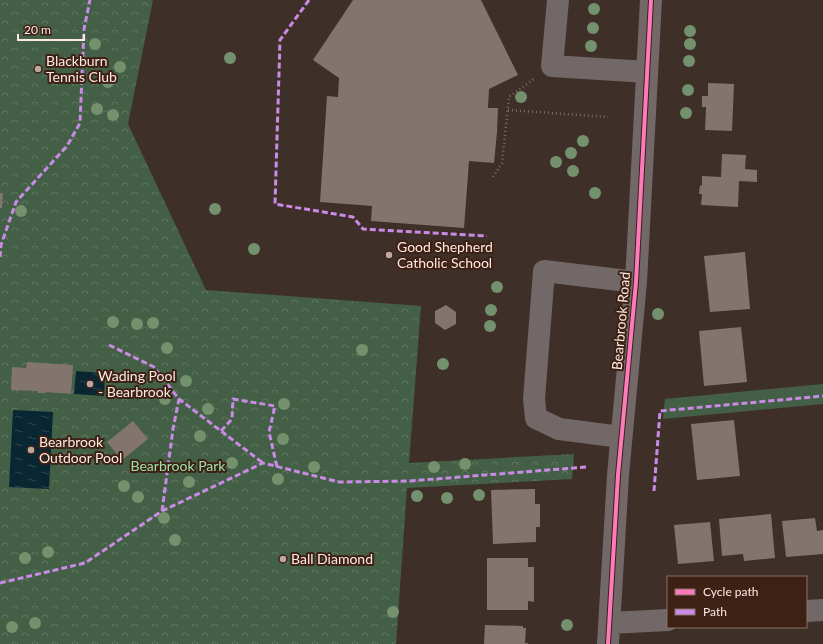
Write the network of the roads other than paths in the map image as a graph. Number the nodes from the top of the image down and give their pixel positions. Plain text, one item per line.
1 (558, 0) edge
2 (651, 0) edge
3 (647, 72) junction
4 (636, 282) junction
5 (621, 437) junction
6 (823, 610) edge
7 (807, 611) edge
8 (667, 620) edge
9 (609, 634) edge

1 - 3 street
2 - 3 street, Bearbrook Road
3 - 4 street, Bearbrook Road
4 - 5 street, Bearbrook Road
4 - 5 street
5 - 9 street, Bearbrook Road
6 - 7 street
8 - 9 street

